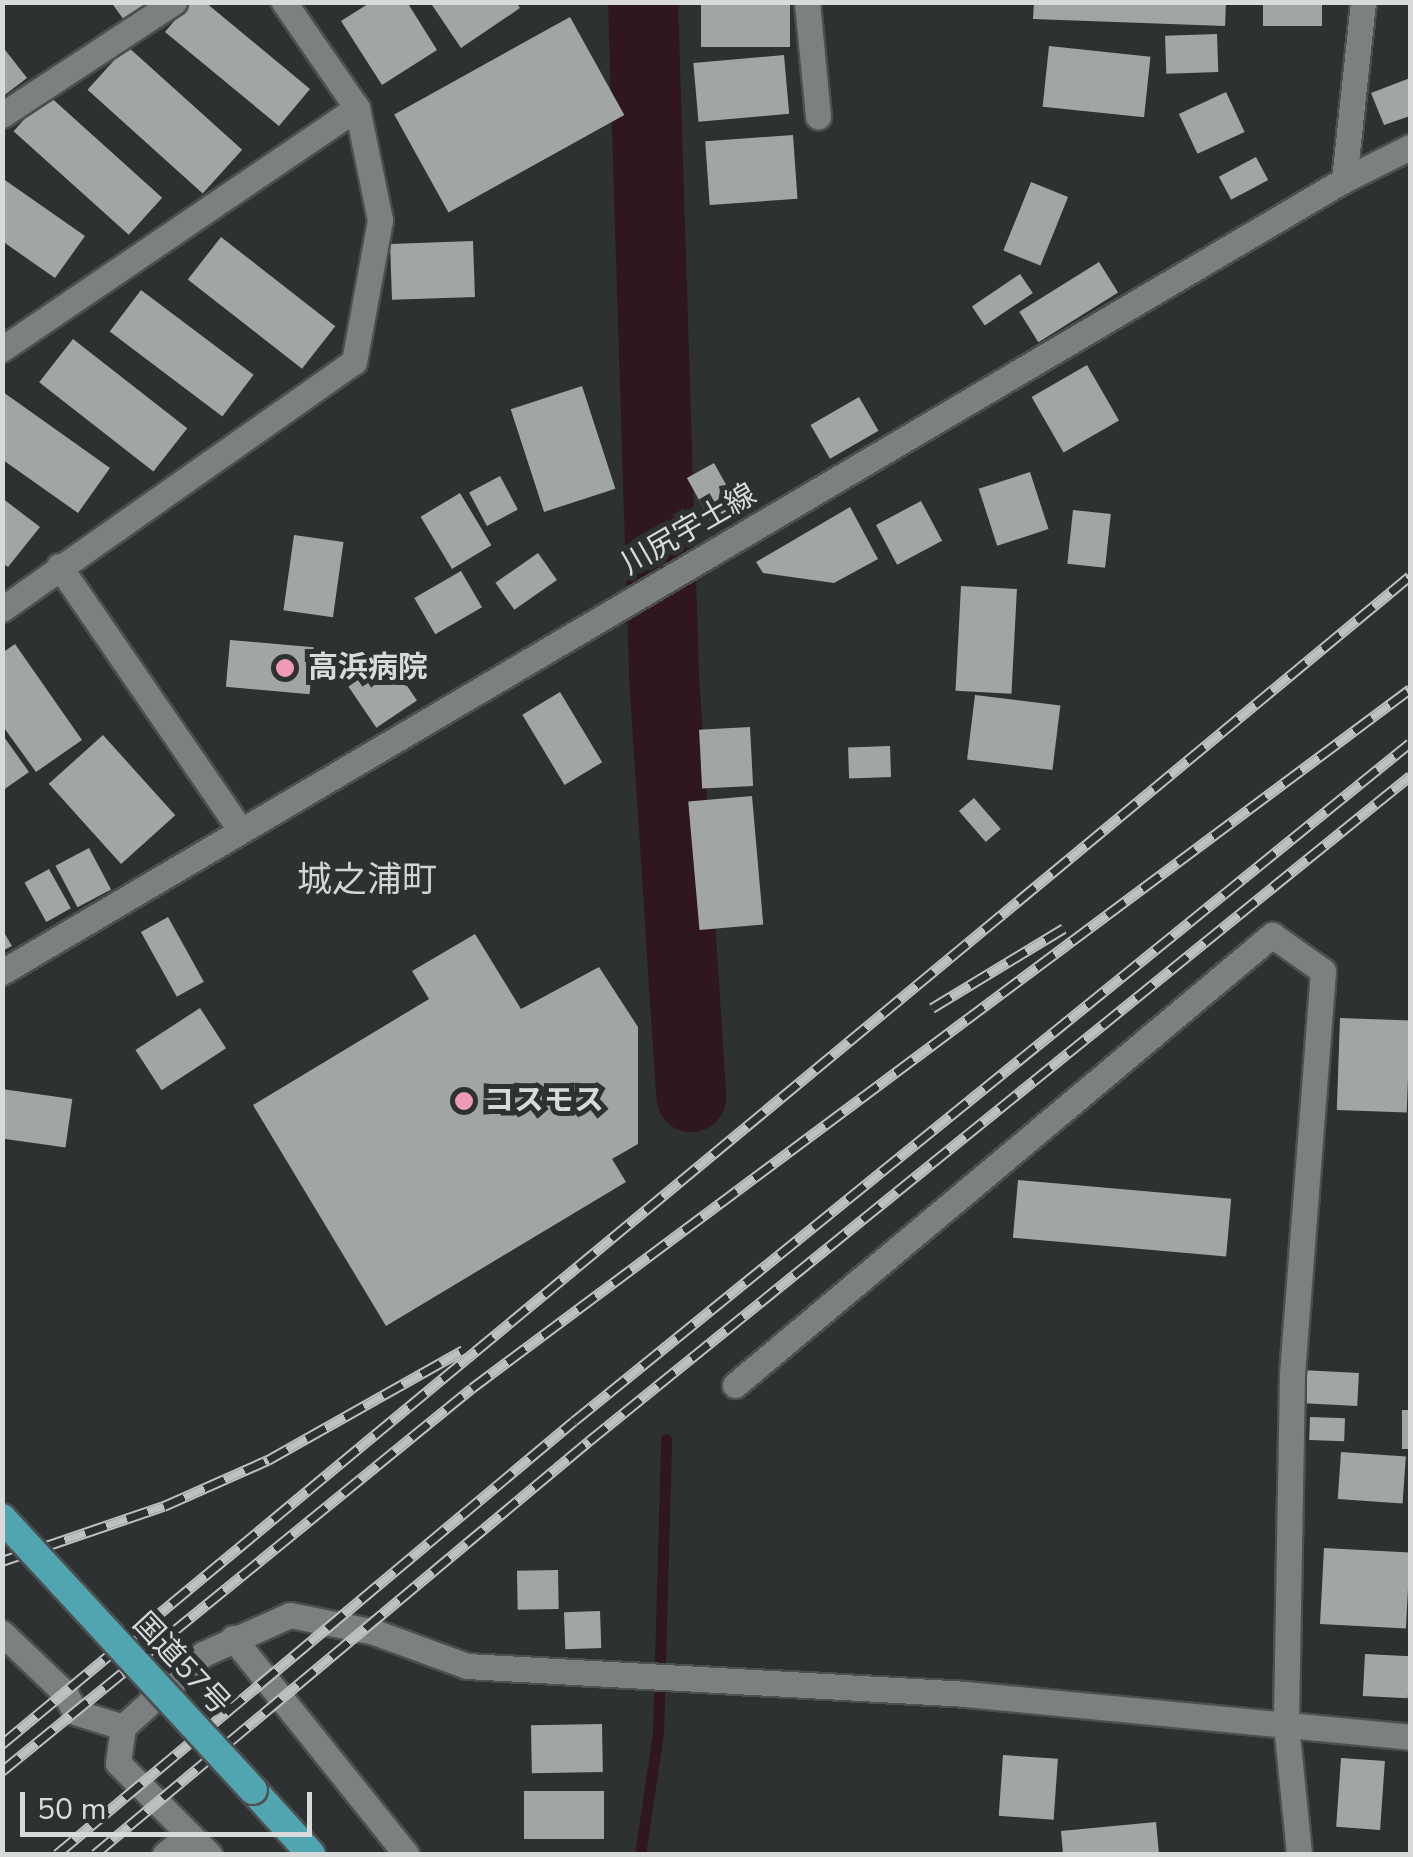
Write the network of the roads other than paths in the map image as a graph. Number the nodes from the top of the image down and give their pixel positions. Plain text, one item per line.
1 (174, 2) edge
2 (284, 2) edge
3 (807, 2) edge
4 (1363, 2) edge
5 (358, 108) junction
6 (2, 115) edge
7 (818, 116) dead end
8 (1410, 147) edge
9 (1344, 180) junction
10 (2, 349) edge
11 (59, 566) junction
12 (2, 609) edge
13 (241, 831) junction
14 (2, 972) edge
15 (735, 1385) dead end
16 (2, 1518) edge
17 (2, 1633) edge
18 (233, 1638) junction
19 (1286, 1725) junction
20 (123, 1727) junction
21 (1410, 1736) edge
22 (190, 1835) junction
23 (165, 1854) edge
24 (209, 1854) edge
25 (311, 1854) edge
26 (406, 1854) edge
27 (1299, 1854) edge

1 - 6 street
2 - 5 street
3 - 7 street
4 - 9 street
5 - 10 street
5 - 11 street
8 - 9 street, 川尻宇土線
9 - 13 street, 川尻宇土線
11 - 12 street
11 - 13 street
13 - 14 street, 川尻宇土線
15 - 19 street
16 - 25 highway, 国道57号, bridge
17 - 20 street
18 - 19 street
18 - 20 street
18 - 26 street
19 - 21 street
19 - 27 street
20 - 22 street
22 - 23 street
22 - 24 street

